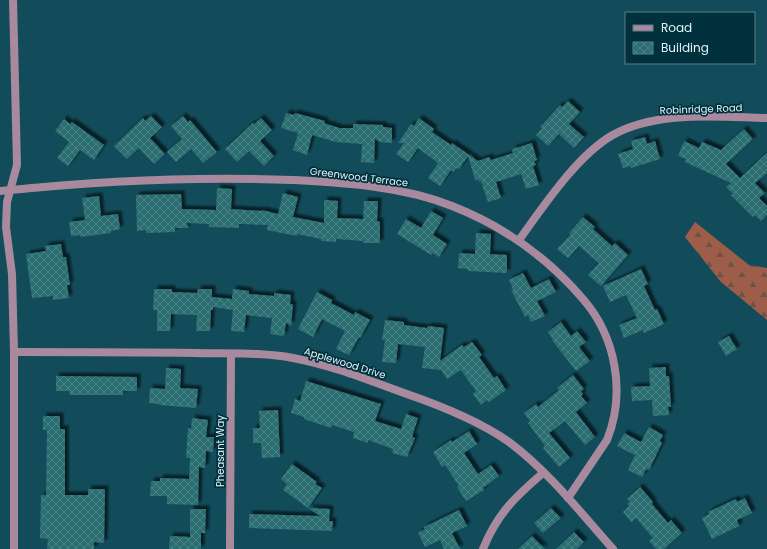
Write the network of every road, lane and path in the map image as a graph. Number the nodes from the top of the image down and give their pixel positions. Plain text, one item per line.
1 (13, 0) edge
2 (767, 118) edge
3 (9, 190) junction
4 (0, 191) edge
5 (519, 240) junction
6 (14, 352) junction
7 (231, 354) junction
8 (544, 473) junction
9 (568, 498) junction
10 (14, 549) edge
11 (230, 549) edge
12 (483, 549) edge
13 (613, 549) edge

1 - 3 street
2 - 5 street, Robinridge Road
3 - 4 street, Greenwood Terrace
3 - 5 street, Greenwood Terrace
3 - 6 street
5 - 9 street, Greenwood Terrace
6 - 7 street, Applewood Drive
6 - 10 street
7 - 8 street, Applewood Drive
7 - 11 street, Pheasant Way
8 - 9 street, Applewood Drive
8 - 12 street
9 - 13 street, Applewood Drive

